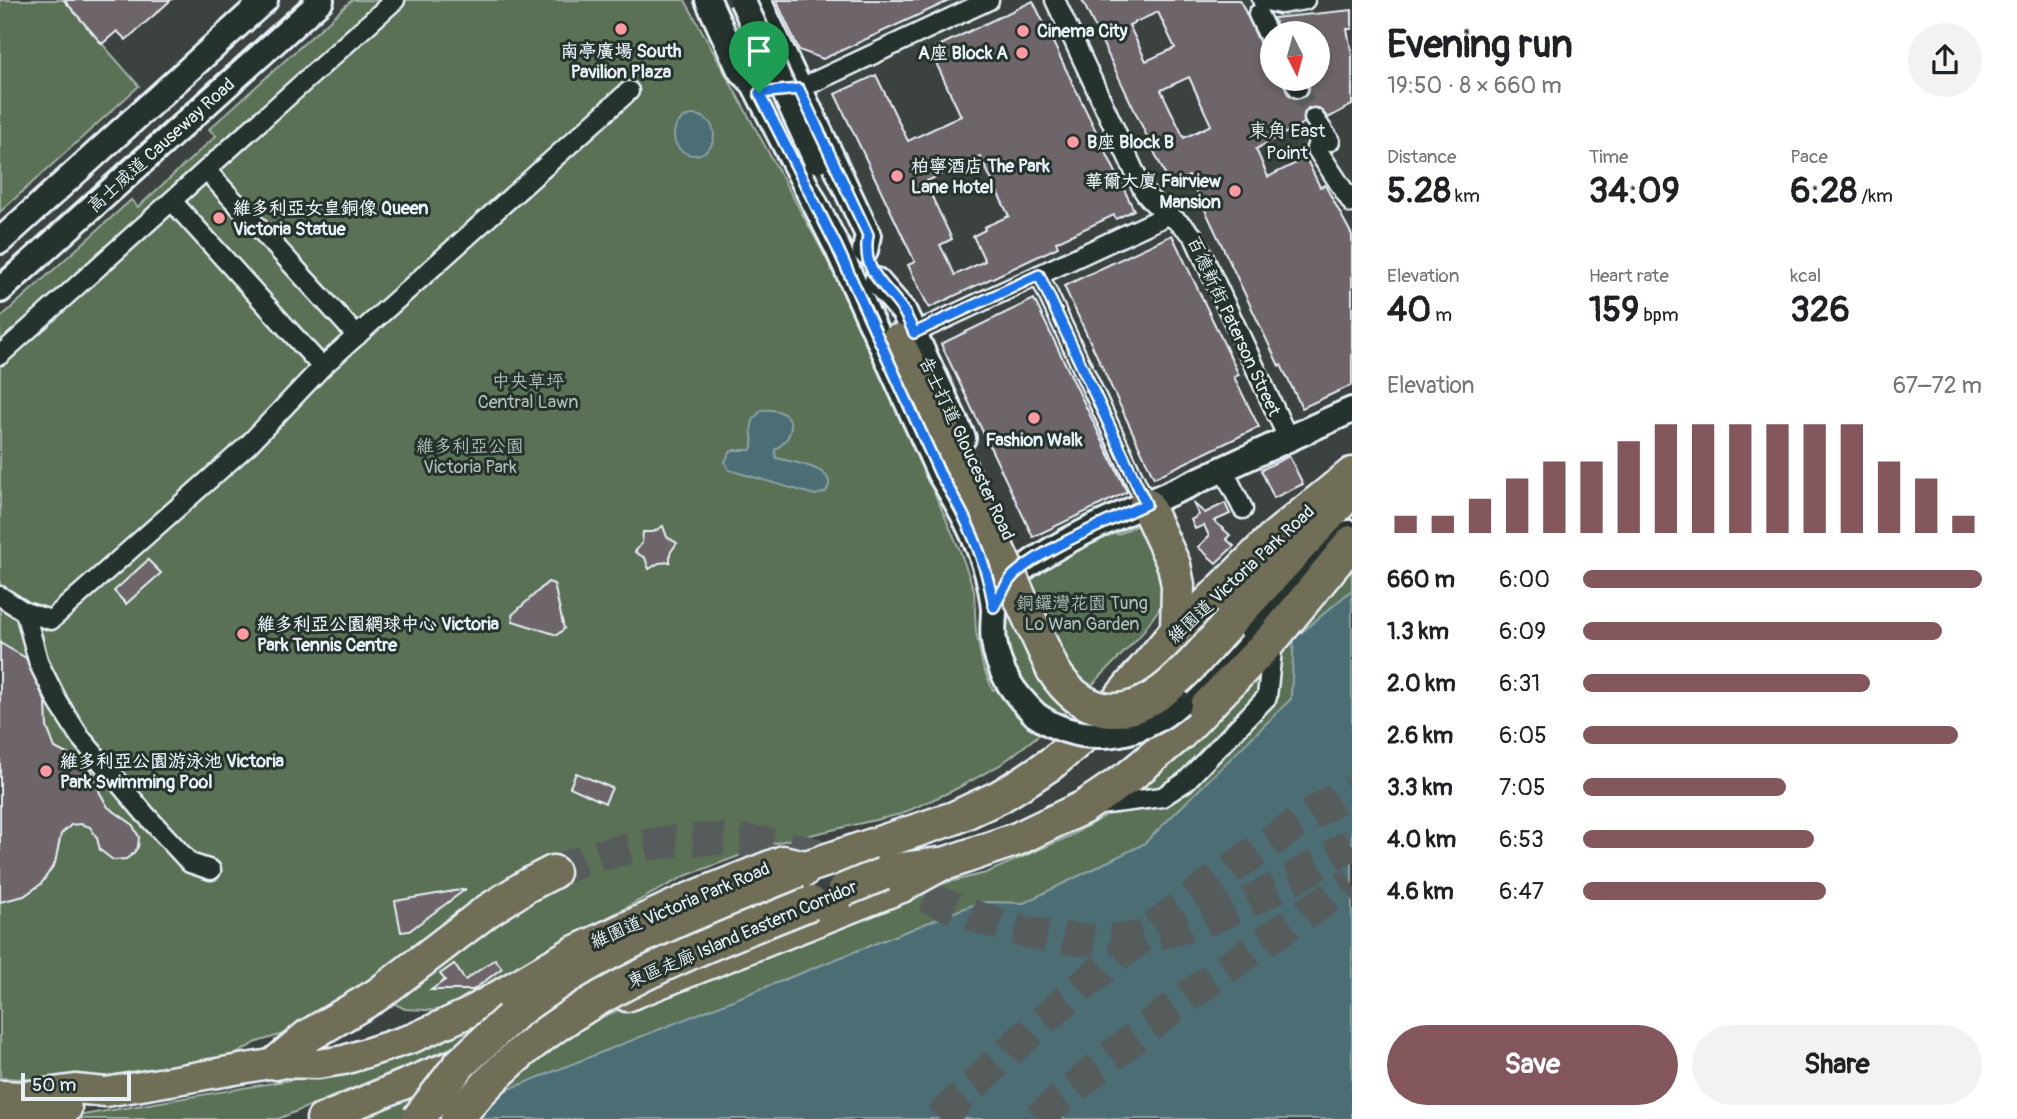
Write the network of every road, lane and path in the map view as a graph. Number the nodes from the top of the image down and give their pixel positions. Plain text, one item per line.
1 (265, 0) edge
2 (321, 0) edge
3 (395, 0) edge
4 (708, 0) edge
5 (724, 0) edge
6 (742, 0) edge
7 (758, 0) edge
8 (989, 0) edge
9 (1055, 0) edge
10 (1305, 0) edge
11 (1260, 7) edge
12 (755, 80) junction
13 (799, 89) junction
14 (629, 91) dead end
15 (1314, 118) tunnel mouth
16 (206, 170) junction
17 (172, 201) junction
18 (1352, 202) edge
19 (1168, 215) junction
20 (0, 241) edge
21 (859, 247) junction
22 (1039, 275) junction
23 (0, 290) edge
24 (357, 336) junction
25 (905, 337) junction
26 (0, 355) edge
27 (322, 367) junction
28 (1352, 410) edge
29 (1288, 438) junction
30 (1223, 469) junction
31 (1352, 474) edge
32 (1352, 491) edge
33 (1146, 504) junction
34 (1243, 509) dead end
35 (1352, 531) edge
36 (1352, 542) edge
37 (1038, 558) junction
38 (0, 596) edge
39 (994, 607) junction
40 (25, 612) junction
41 (1177, 630) junction
42 (947, 863) junction
43 (211, 870) dead end
44 (553, 872) tunnel mouth
45 (799, 874) junction
46 (276, 1063) junction
47 (106, 1093) junction
48 (0, 1096) edge
49 (0, 1119) edge
50 (321, 1119) edge
51 (418, 1119) edge
52 (457, 1119) edge

1 - 20 main road, 高士威道 Causeway Road
2 - 23 main road, 高士威道 Causeway Road
3 - 16 street
4 - 12 main road, 告士打道 Gloucester Road
5 - 12 main road
6 - 21 main road, 告士打道 Gloucester Road, bridge
7 - 13 main road, 告士打道 Gloucester Road
8 - 13 street
9 - 19 street, 百德新街 Paterson Street
10 - 11 street
12 - 13 street
12 - 39 main road, 告士打道 Gloucester Road
13 - 21 main road, 告士打道 Gloucester Road
14 - 24 street
15 - 18 street
16 - 17 street
16 - 24 street
17 - 26 street
17 - 27 street
19 - 22 street
19 - 29 street, 百德新街 Paterson Street
21 - 25 main road, 告士打道 Gloucester Road
22 - 25 street
22 - 33 street
24 - 27 street
25 - 32 highway, bridge
25 - 37 main road, 告士打道 Gloucester Road
27 - 40 street
28 - 29 main road
29 - 30 main road
30 - 33 main road
30 - 34 street
31 - 41 highway, 維園道 Victoria Park Road
33 - 37 main road
33 - 41 highway
35 - 39 main road, 告士打道 Gloucester Road, bridge
36 - 42 highway
37 - 39 main road
38 - 40 street
40 - 43 street
41 - 45 highway, 維園道 Victoria Park Road
42 - 50 main road
42 - 52 highway, 東區走廊 Island Eastern Corridor, bridge
44 - 46 highway
45 - 46 main road, 維園道 Victoria Park Road
45 - 51 highway, 東區走廊 Island Eastern Corridor, bridge
46 - 47 main road, 維園道 Victoria Park Road
47 - 48 main road
47 - 49 main road

